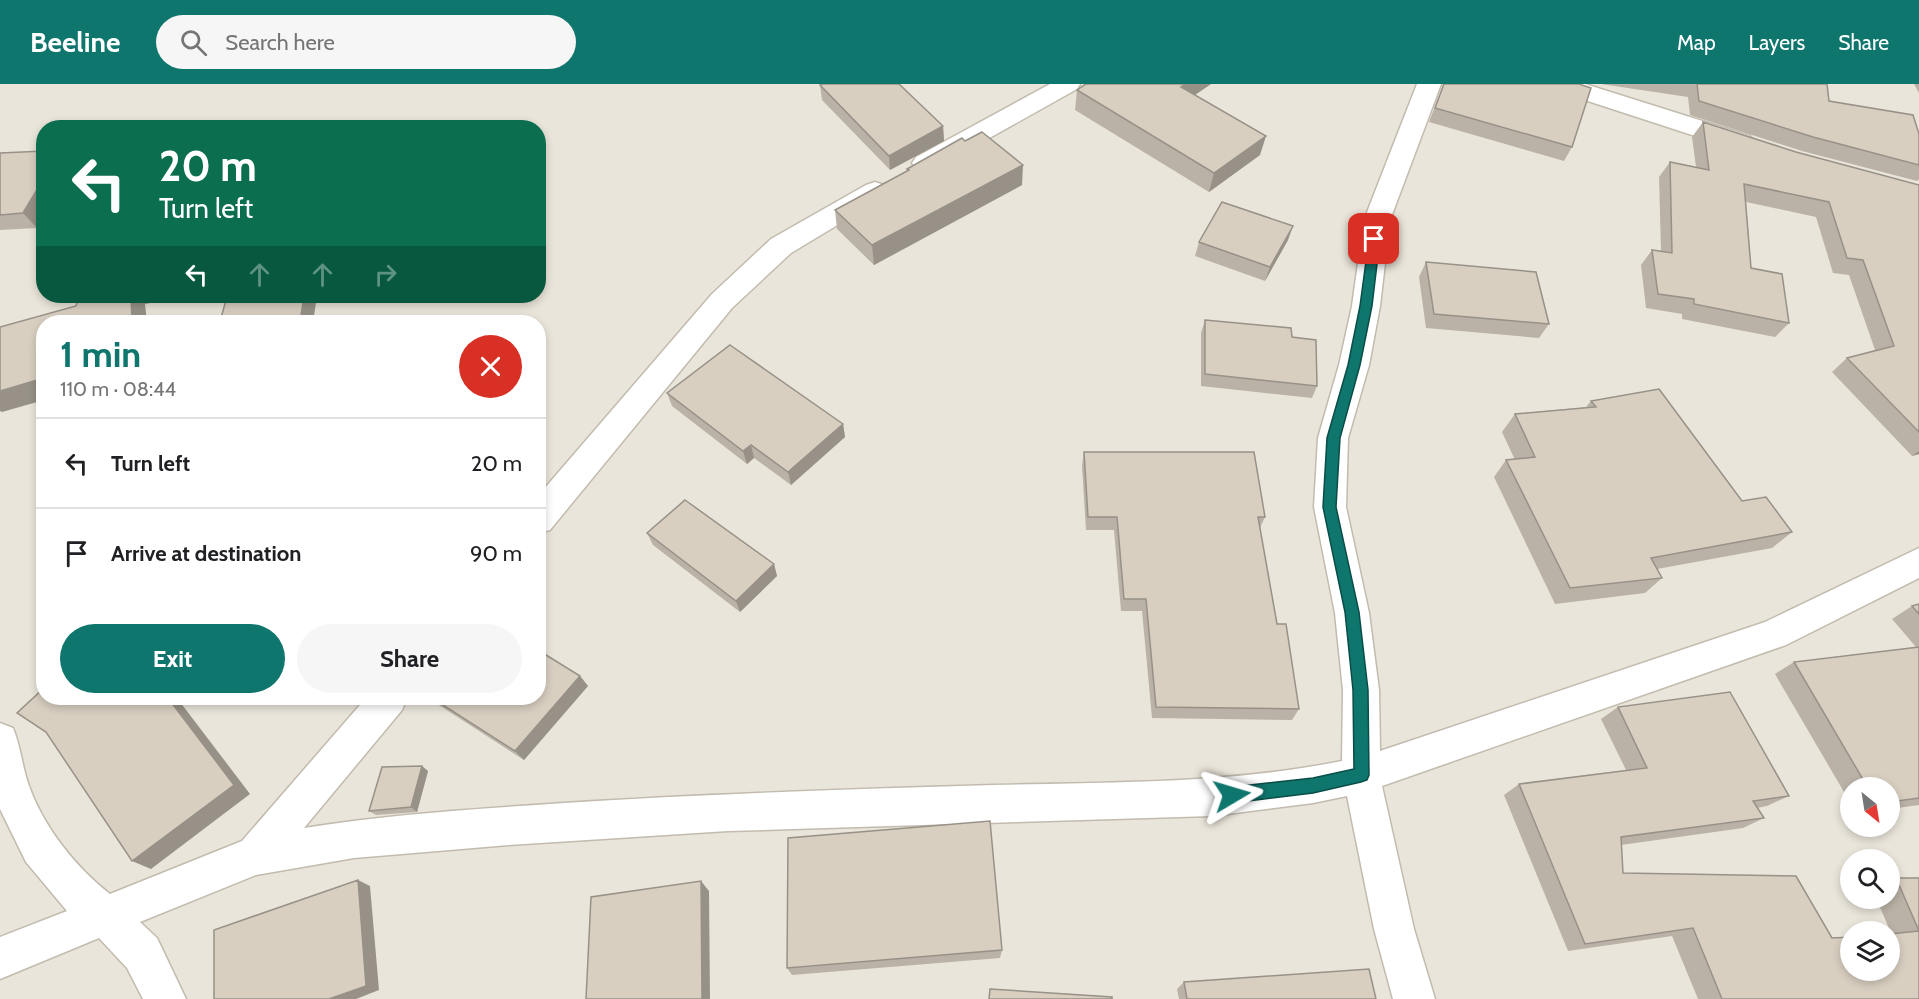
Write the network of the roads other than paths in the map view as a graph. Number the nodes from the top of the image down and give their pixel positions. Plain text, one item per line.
1 (1068, 84) edge
2 (1429, 84) edge
3 (1560, 84) edge
4 (1760, 148) edge
5 (546, 511) edge
6 (1919, 562) edge
7 (383, 705) edge
8 (0, 740) edge
9 (1361, 775) junction
10 (256, 855) junction
11 (107, 917) junction
12 (0, 957) edge
13 (165, 999) edge
14 (1414, 999) edge

1 - 5 street
2 - 9 street
3 - 4 street
6 - 9 street
7 - 10 street
8 - 11 street
9 - 10 street
9 - 14 street
10 - 11 street
11 - 12 street
11 - 13 street

